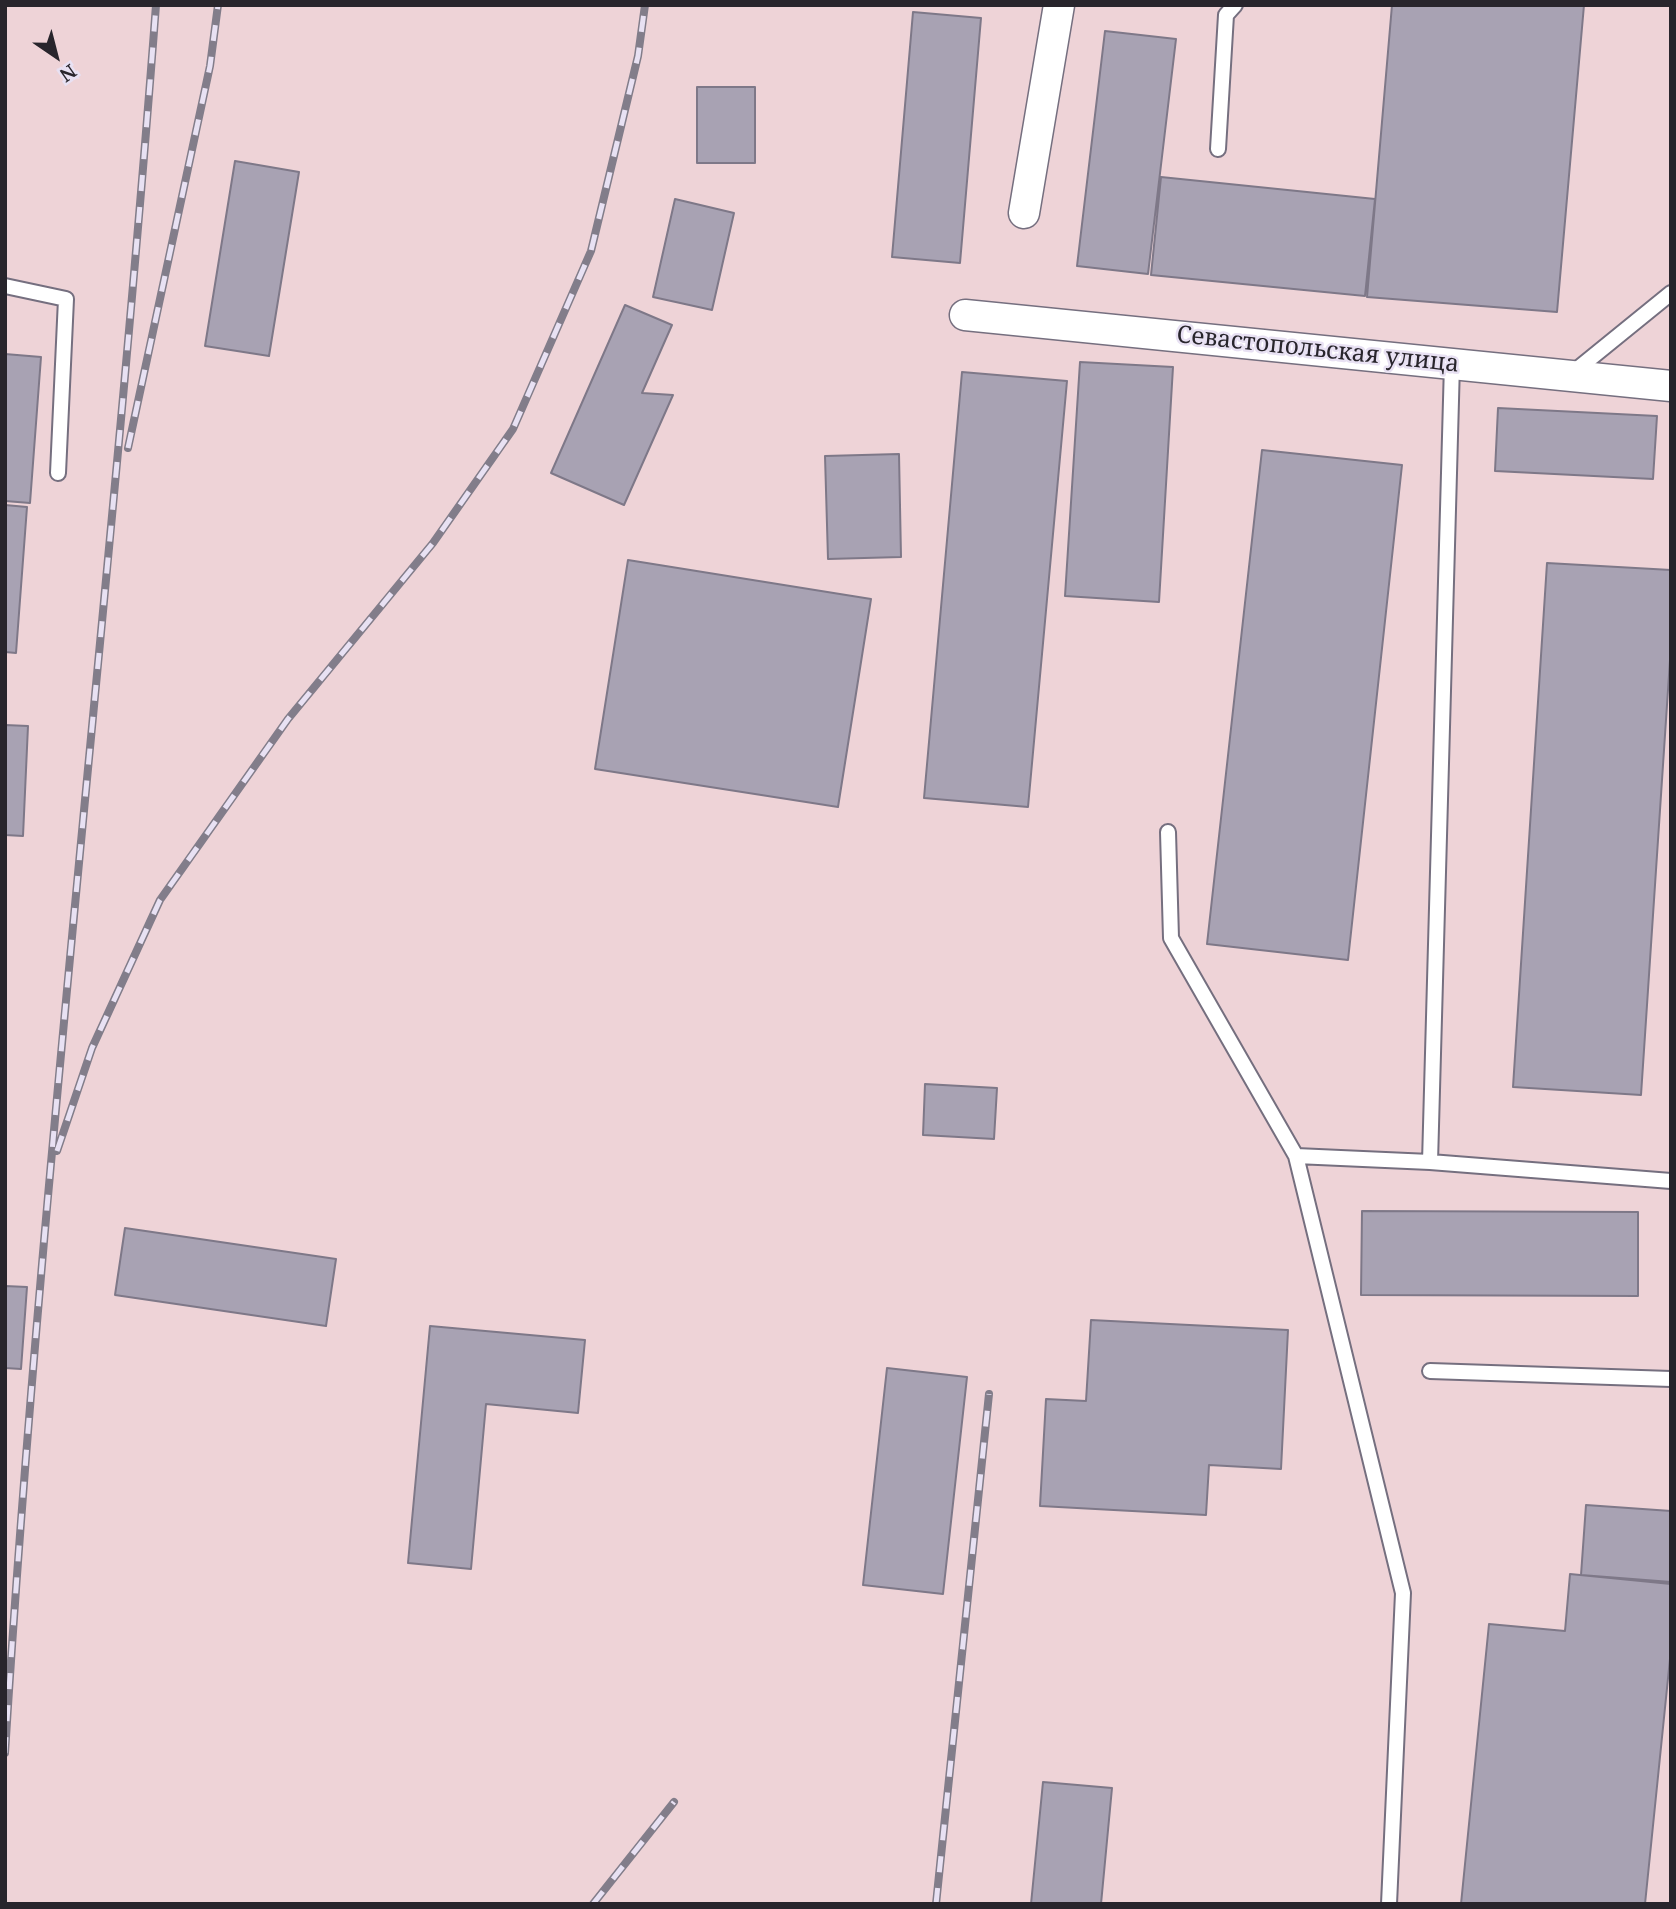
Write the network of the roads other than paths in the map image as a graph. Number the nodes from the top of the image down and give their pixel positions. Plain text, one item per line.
1 (1059, 5) edge
2 (1234, 5) edge
3 (1218, 149) dead end
4 (1024, 213) dead end
5 (5, 286) edge
6 (1671, 293) edge
7 (965, 315) dead end
8 (1452, 364) junction
9 (1569, 376) junction
10 (1671, 386) edge
11 (58, 473) dead end
12 (1168, 832) dead end
13 (1296, 1156) junction
14 (1430, 1162) junction
15 (1671, 1181) edge
16 (1430, 1371) dead end
17 (1671, 1379) edge
18 (1389, 1904) edge

1 - 4 street
2 - 3 lane
5 - 11 lane
6 - 9 lane
7 - 8 street, Севастопольская улица
8 - 9 street, Севастопольская улица
8 - 14 lane
9 - 10 street, Севастопольская улица
12 - 13 lane
13 - 14 lane
13 - 18 lane
14 - 15 lane
16 - 17 lane

